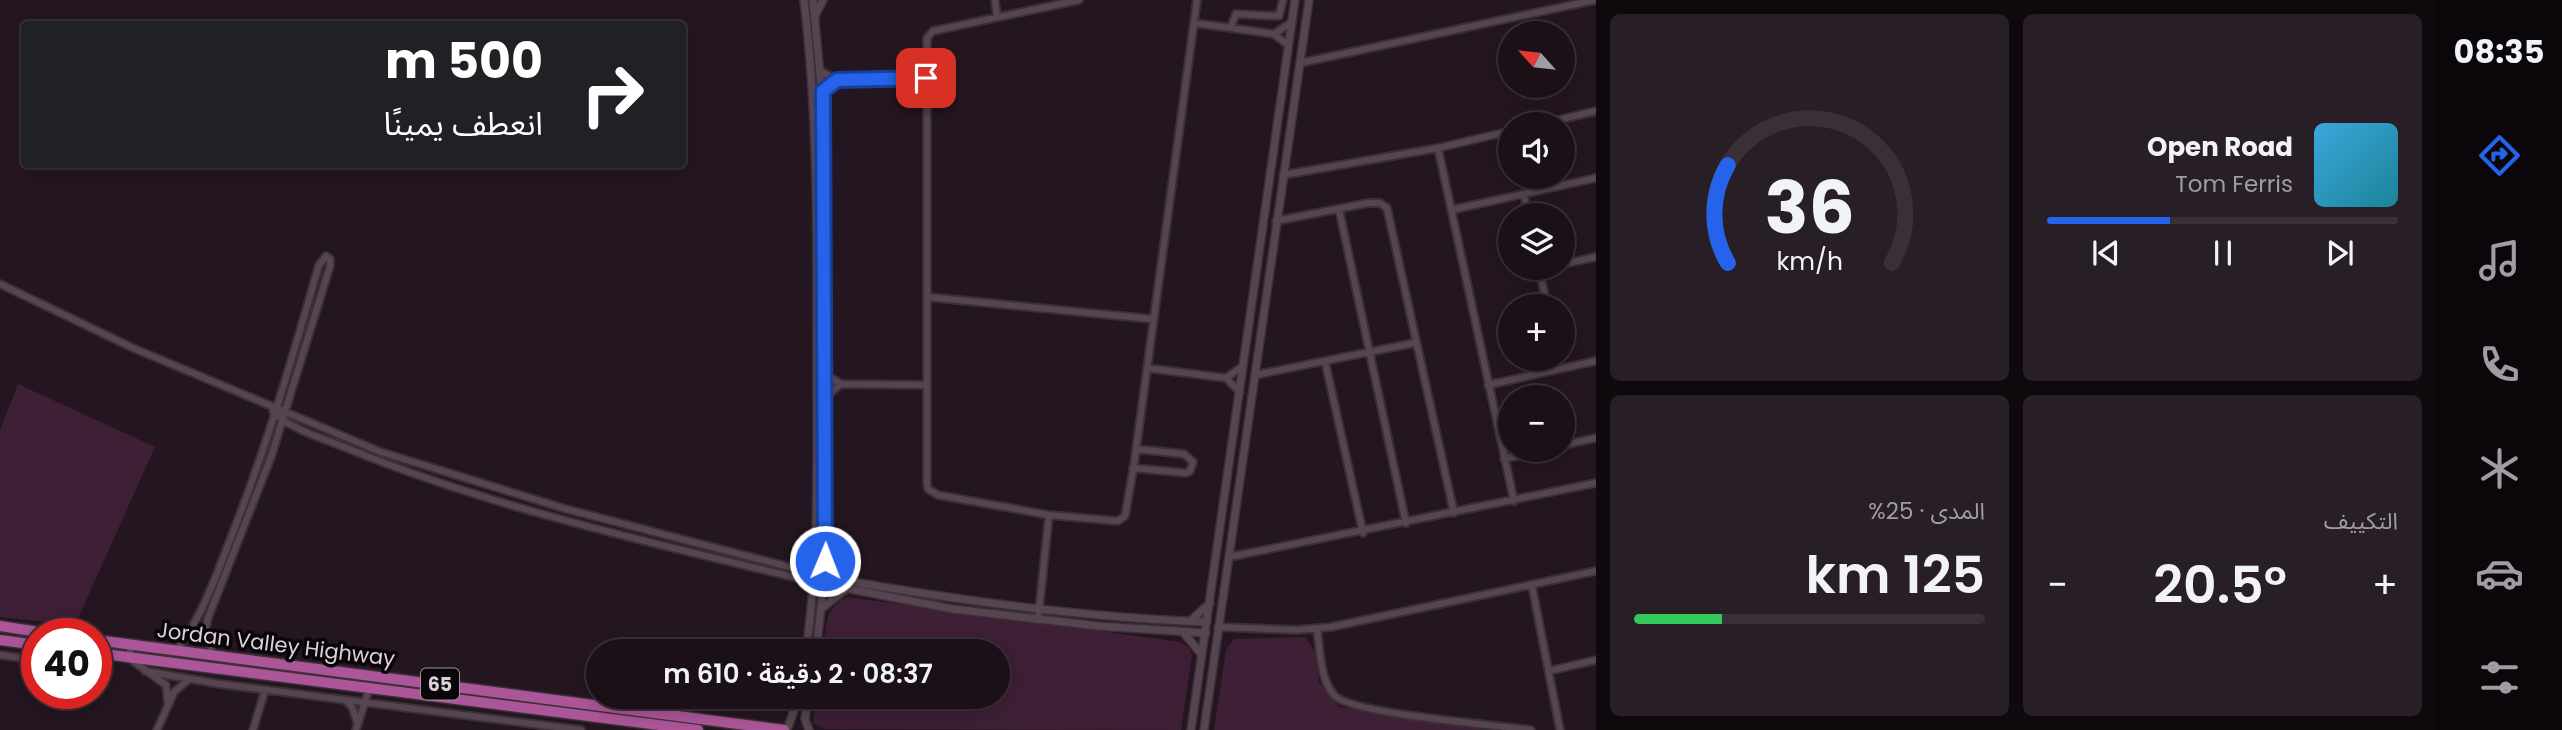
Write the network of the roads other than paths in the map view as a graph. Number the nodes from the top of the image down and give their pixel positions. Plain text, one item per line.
1 (804, 0) edge
2 (813, 0) edge
3 (823, 0) edge
4 (995, 0) edge
5 (1079, 0) edge
6 (1197, 0) edge
7 (1283, 0) edge
8 (1295, 0) edge
9 (1310, 0) edge
10 (1595, 0) edge
11 (815, 16) junction
12 (997, 17) junction
13 (1292, 22) junction
14 (1195, 23) junction
15 (1231, 27) junction
16 (1274, 34) junction
17 (1288, 45) junction
18 (1300, 63) junction
19 (822, 72) junction
20 (926, 78) junction
21 (837, 80) junction
22 (823, 91) junction
23 (1596, 111) edge
24 (1575, 116) edge
25 (1498, 134) edge
26 (1438, 148) junction
27 (1283, 175) junction
28 (1596, 178) edge
29 (1524, 194) junction
30 (1526, 203) edge
31 (1339, 209) junction
32 (1451, 210) junction
33 (1276, 221) junction
34 (1596, 257) edge
35 (1575, 261) edge
36 (1268, 279) junction
37 (1255, 281) junction
38 (0, 284) edge
39 (927, 296) junction
40 (1152, 319) junction
41 (1414, 343) junction
42 (1369, 352) junction
43 (1325, 361) junction
44 (1596, 361) edge
45 (1575, 365) edge
46 (1243, 366) junction
47 (1147, 368) junction
48 (1546, 371) edge
49 (826, 375) junction
50 (1255, 375) junction
51 (1226, 378) junction
52 (841, 384) junction
53 (927, 385) junction
54 (1488, 385) junction
55 (1240, 392) junction
56 (826, 396) junction
57 (276, 411) junction
58 (286, 411) junction
59 (283, 419) junction
60 (1498, 431) edge
61 (1596, 438) edge
62 (1575, 442) edge
63 (1136, 449) junction
64 (1505, 462) edge
65 (1133, 468) junction
66 (1596, 483) edge
67 (1514, 502) junction
68 (1454, 513) junction
69 (1049, 515) junction
70 (1406, 523) junction
71 (1363, 533) junction
72 (1229, 557) junction
73 (825, 561) junction
74 (1596, 571) edge
75 (815, 578) junction
76 (841, 580) junction
77 (824, 581) junction
78 (1532, 586) junction
79 (845, 590) junction
80 (1210, 602) junction
81 (821, 609) junction
82 (1039, 611) junction
83 (1038, 620) junction
84 (1189, 621) junction
85 (1207, 622) junction
86 (0, 626) edge
87 (1218, 627) junction
88 (21, 629) edge
89 (1317, 629) junction
90 (1183, 631) junction
91 (1206, 633) junction
92 (807, 639) edge
93 (817, 639) edge
94 (0, 640) edge
95 (112, 642) edge
96 (21, 643) edge
97 (131, 645) junction
98 (177, 650) junction
99 (0, 655) edge
100 (112, 655) edge
101 (213, 655) junction
102 (1202, 656) junction
103 (129, 657) junction
104 (21, 658) edge
105 (1596, 660) edge
106 (145, 671) junction
107 (1549, 671) junction
108 (188, 680) junction
109 (369, 689) junction
110 (265, 690) junction
111 (344, 699) junction
112 (460, 701) junction
113 (366, 703) junction
114 (168, 704) junction
115 (796, 709) edge
116 (806, 709) edge
117 (458, 715) junction
118 (356, 727) edge
119 (547, 728) edge
120 (567, 729) edge
121 (157, 730) edge
122 (253, 730) edge
123 (581, 730) edge
124 (698, 730) edge
125 (785, 730) edge
126 (809, 730) edge
127 (1191, 730) edge
128 (1204, 730) edge
129 (1531, 730) edge
130 (1560, 730) edge

1 - 75 street
2 - 11 street
3 - 11 street
4 - 12 street
5 - 12 street
6 - 14 street
7 - 15 street
8 - 13 street
9 - 18 street
10 - 18 street
11 - 19 street
12 - 20 street
13 - 16 street
13 - 17 street
14 - 15 street
14 - 40 street
15 - 16 street
16 - 17 street
17 - 37 street
18 - 27 street
19 - 21 street
19 - 22 street
20 - 21 street
20 - 39 street
21 - 22 street
22 - 49 street
23 - 24 street
25 - 26 street
26 - 27 street
26 - 32 street
27 - 33 street
28 - 29 street
29 - 30 street
29 - 32 street
31 - 33 street
31 - 41 street
31 - 42 street
32 - 54 street
33 - 36 street
34 - 35 street
36 - 37 street
36 - 50 street
37 - 46 street
38 - 57 street
39 - 40 street
39 - 53 street
40 - 47 street
41 - 42 street
41 - 68 street
42 - 43 street
42 - 70 street
43 - 50 street
43 - 71 street
44 - 45 street
46 - 51 street
46 - 55 street
47 - 51 street
47 - 63 street
48 - 54 street
49 - 52 street
49 - 56 street
50 - 72 street
51 - 55 street
52 - 53 street
52 - 56 street
53 - 69 street
54 - 60 street
55 - 80 street
56 - 73 street
57 - 58 street
57 - 58 street
57 - 59 street
57 - 98 street
58 - 59 street
58 - 75 street
59 - 75 street
59 - 101 street
61 - 62 street
63 - 65 street
63 - 65 street
64 - 67 street
65 - 69 street
66 - 67 street
67 - 68 street
68 - 70 street
69 - 82 street
70 - 71 street
71 - 72 street
72 - 87 street
73 - 76 street
73 - 77 street
74 - 78 street
75 - 77 street
75 - 92 street
76 - 77 street
76 - 82 street
77 - 79 street
77 - 81 street
78 - 89 street
78 - 107 street
79 - 81 street
79 - 83 street
80 - 84 street
80 - 85 street
81 - 93 street
82 - 83 street
82 - 84 street
83 - 90 street
84 - 85 street
85 - 91 street
86 - 88 highway
87 - 89 street
87 - 128 street
89 - 129 street
90 - 91 street
90 - 102 street
91 - 102 street
94 - 96 highway
95 - 97 highway, Jordan Valley Highway / 65
97 - 98 highway, Jordan Valley Highway / 65
97 - 103 street
98 - 101 highway, Jordan Valley Highway / 65
99 - 104 street
100 - 103 highway, Jordan Valley Highway / 65
101 - 125 highway, Jordan Valley Highway / 65
102 - 127 street
103 - 106 street
103 - 109 highway, Jordan Valley Highway / 65
105 - 107 street
106 - 108 street
106 - 114 street
107 - 130 street
108 - 110 street
108 - 114 street
109 - 112 highway, Jordan Valley Highway / 65
109 - 113 street
110 - 111 street
110 - 122 street
111 - 113 street
111 - 118 street
112 - 117 street
112 - 124 highway, Jordan Valley Highway / 65
113 - 117 street
113 - 118 street
114 - 121 street
115 - 125 street
116 - 126 street
117 - 119 street
119 - 120 street
120 - 123 street

